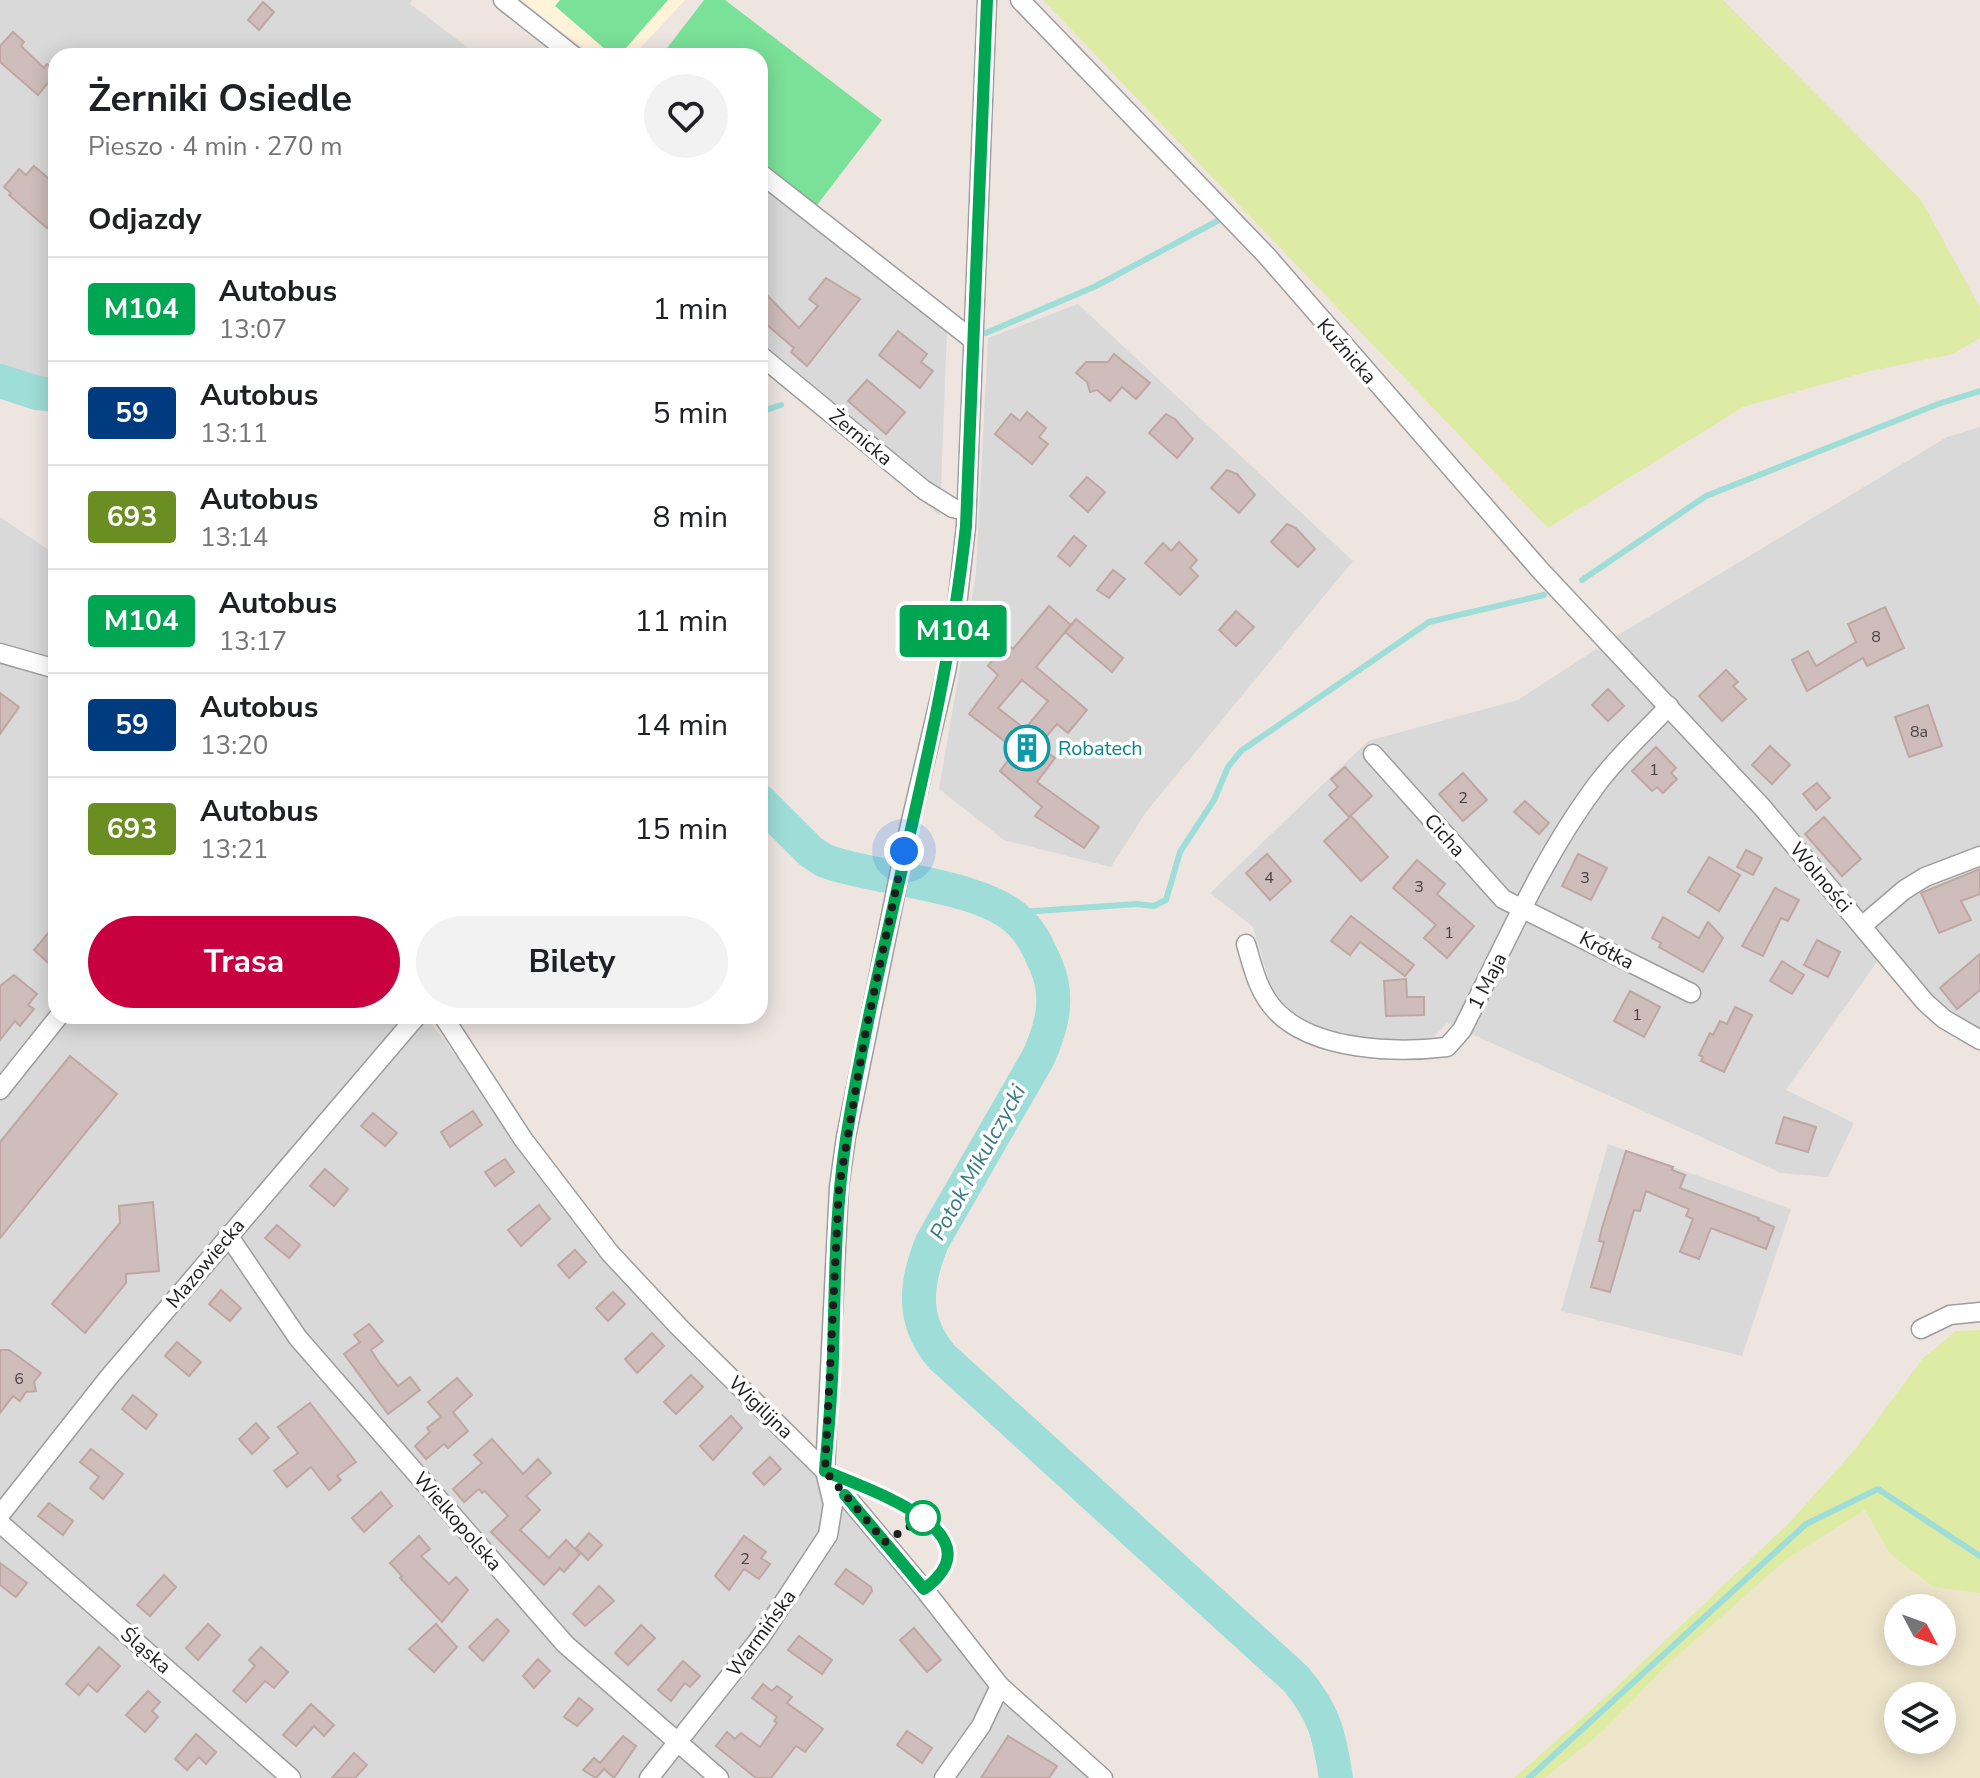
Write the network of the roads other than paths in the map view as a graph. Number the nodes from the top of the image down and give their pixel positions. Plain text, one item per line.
1 (503, 0) edge
2 (987, 0) edge
3 (1020, 0) edge
4 (564, 48) edge
5 (768, 179) edge
6 (973, 340) junction
7 (768, 362) edge
8 (966, 511) junction
9 (0, 653) edge
10 (48, 667) edge
11 (1669, 706) junction
12 (1373, 754) dead end
13 (1980, 856) edge
14 (1523, 908) junction
15 (1862, 926) junction
16 (1246, 944) dead end
17 (1691, 993) dead end
18 (53, 1024) edge
19 (410, 1024) edge
20 (448, 1024) edge
21 (1980, 1040) edge
22 (0, 1090) edge
23 (228, 1235) junction
24 (1980, 1312) edge
25 (1921, 1329) dead end
26 (825, 1471) junction
27 (0, 1515) edge
28 (0, 1523) edge
29 (1000, 1686) junction
30 (677, 1744) junction
31 (291, 1778) edge
32 (649, 1778) edge
33 (719, 1778) edge
34 (944, 1778) edge
35 (1103, 1778) edge

1 - 4 street
2 - 6 street
3 - 11 street, Kuźnicka
5 - 6 street
6 - 8 street
7 - 8 street, Żernicka
8 - 26 street
9 - 10 street
11 - 14 street, 1 Maja
11 - 15 street, Wolności
12 - 14 street, Cicha
13 - 15 street
14 - 16 street, 1 Maja
14 - 17 street, Krótka
15 - 21 street, Wolności
18 - 22 street
19 - 23 street, Mazowiecka
20 - 26 street, Wigilijna
23 - 27 street, Mazowiecka
23 - 30 street, Wielkopolska
24 - 25 street
26 - 29 street, Wigilijna
26 - 30 street, Warmińska
28 - 31 street, Śląska
29 - 34 street
29 - 35 street, Wigilijna
30 - 32 street, Warmińska
30 - 33 street, Wielkopolska

